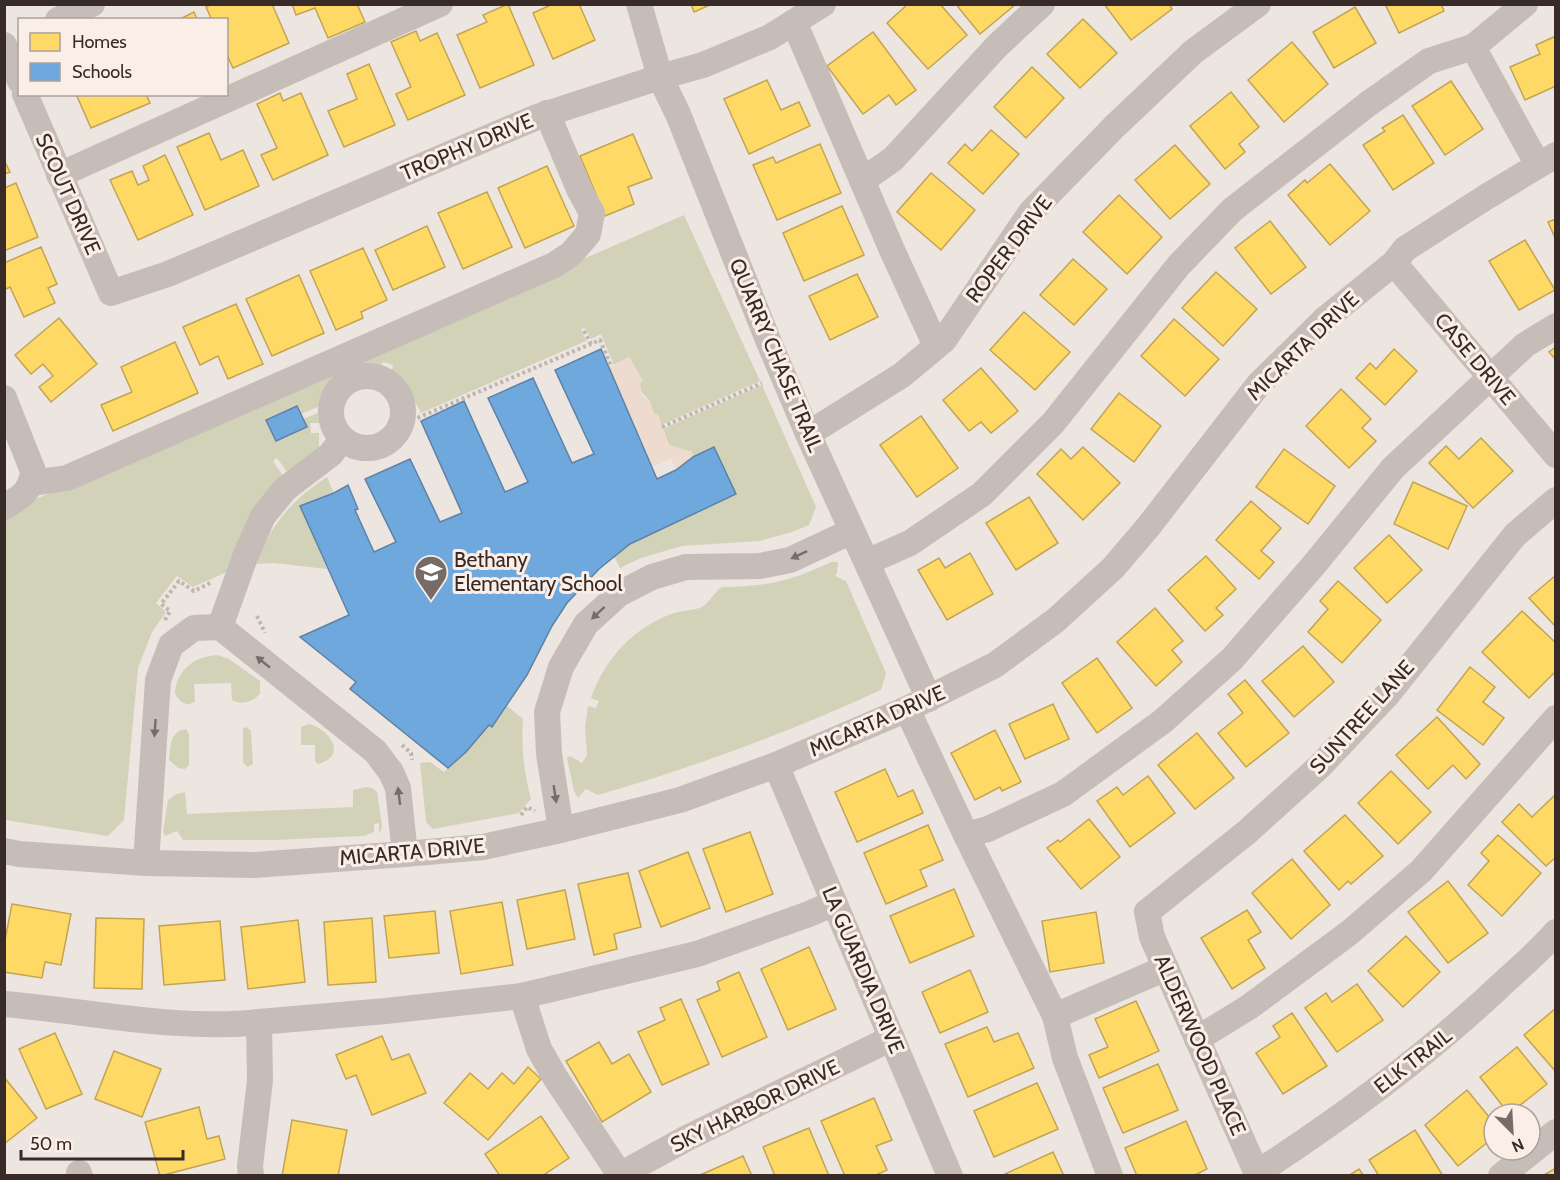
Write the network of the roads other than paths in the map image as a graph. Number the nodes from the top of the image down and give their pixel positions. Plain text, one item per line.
1 (92, 4) edge
2 (440, 4) edge
3 (639, 4) edge
4 (823, 4) edge
5 (1041, 4) edge
6 (1258, 4) edge
7 (1525, 4) edge
8 (62, 18) edge
9 (794, 22) junction
10 (18, 37) edge
11 (4, 44) edge
12 (1473, 46) junction
13 (18, 76) edge
14 (660, 77) junction
15 (26, 96) edge
16 (547, 113) junction
17 (1547, 160) edge
18 (60, 175) junction
19 (863, 180) junction
20 (1394, 263) junction
21 (111, 293) joint
22 (1556, 326) edge
23 (936, 346) junction
24 (1491, 378) junction
25 (4, 398) edge
26 (808, 434) junction
27 (342, 439) junction
28 (1556, 455) edge
29 (32, 483) junction
30 (1556, 500) edge
31 (4, 507) edge
32 (852, 531) junction
33 (867, 562) junction
34 (220, 627) junction
35 (918, 704) junction
36 (1556, 718) edge
37 (776, 765) junction
38 (561, 830) junction
39 (966, 834) junction
40 (4, 851) edge
41 (405, 854) junction
42 (146, 863) junction
43 (834, 903) junction
44 (1147, 912) joint
45 (1556, 932) edge
46 (1166, 968) junction
47 (522, 996) junction
48 (4, 1005) edge
49 (1055, 1016) junction
50 (259, 1022) junction
51 (892, 1038) junction
52 (1197, 1040) junction
53 (1556, 1132) edge
54 (1258, 1174) edge
55 (619, 1175) edge
56 (251, 1176) edge
57 (950, 1176) edge
58 (1110, 1176) edge
59 (1501, 1176) edge

1 - 8 street
2 - 18 street
3 - 14 street, QUARRY CHASE TRAIL
4 - 9 street, TROPHY DRIVE
5 - 19 street
6 - 23 street, ROPER DRIVE
7 - 12 street
9 - 14 street, TROPHY DRIVE
9 - 19 street
10 - 11 street
11 - 13 street
12 - 17 street
12 - 33 street
14 - 16 street, TROPHY DRIVE
14 - 26 street, QUARRY CHASE TRAIL
15 - 18 street, SCOUT DRIVE
16 - 21 street, TROPHY DRIVE
16 - 29 street
17 - 20 street, MICARTA DRIVE
18 - 21 street, SCOUT DRIVE
19 - 23 street
20 - 24 street, CASE DRIVE
20 - 35 street, MICARTA DRIVE
22 - 24 street
23 - 26 street, ROPER DRIVE
24 - 28 street, CASE DRIVE
24 - 39 street
25 - 29 street
26 - 32 street, QUARRY CHASE TRAIL
27 - 27 street
27 - 34 street
29 - 31 street
30 - 44 street, SUNTREE LANE
32 - 33 street, QUARRY CHASE TRAIL
32 -> 38 street
33 - 35 street, QUARRY CHASE TRAIL
41 -> 34 street
34 -> 42 street
35 - 37 street, MICARTA DRIVE
35 - 39 street, QUARRY CHASE TRAIL
36 - 52 street
37 - 38 street, MICARTA DRIVE
37 - 43 street, LA GUARDIA DRIVE
38 - 41 street, MICARTA DRIVE
39 - 49 street, QUARRY CHASE TRAIL
40 - 42 street, MICARTA DRIVE
41 - 42 street, MICARTA DRIVE
43 - 47 street
43 - 51 street, LA GUARDIA DRIVE
44 - 46 street, ALDERWOOD PLACE
45 - 54 street, ELK TRAIL
46 - 49 street
46 - 52 street, ALDERWOOD PLACE
47 - 50 street
47 - 55 street
48 - 50 street
49 - 58 street, QUARRY CHASE TRAIL
50 - 56 street
51 - 55 street, SKY HARBOR DRIVE
51 - 57 street, LA GUARDIA DRIVE
52 - 54 street, ALDERWOOD PLACE
53 - 59 street

